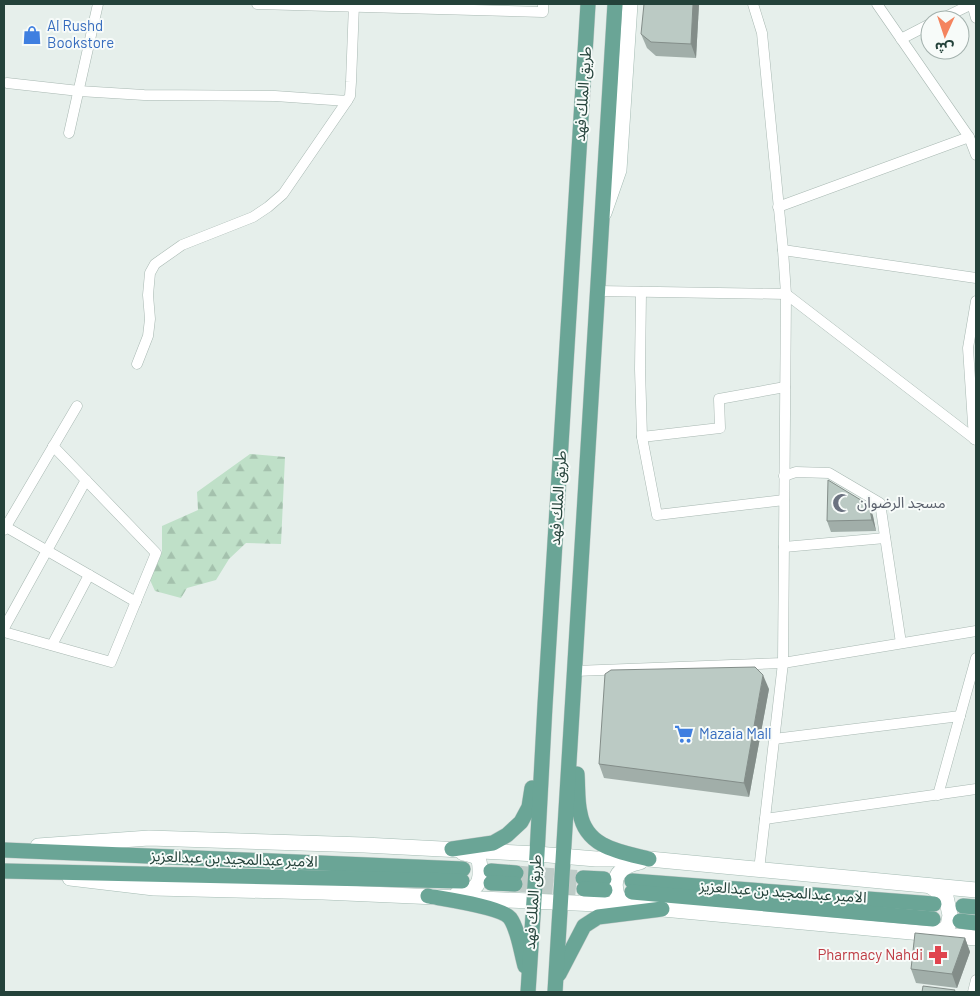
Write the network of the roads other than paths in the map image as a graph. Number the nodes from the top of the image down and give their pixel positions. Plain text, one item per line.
1 (98, 4) edge
2 (258, 4) edge
3 (543, 4) edge
4 (588, 4) edge
5 (615, 4) edge
6 (630, 4) edge
7 (753, 4) edge
8 (877, 4) edge
9 (972, 4) edge
10 (354, 5) edge
11 (448, 7) edge
12 (960, 10) edge
13 (976, 18) edge
14 (920, 29) edge
15 (901, 39) junction
16 (7, 83) dead end
17 (79, 92) junction
18 (347, 101) junction
19 (69, 134) dead end
20 (969, 137) junction
21 (976, 155) edge
22 (778, 207) junction
23 (602, 219) junction
24 (783, 250) junction
25 (976, 278) edge
26 (598, 292) junction
27 (641, 292) junction
28 (786, 294) junction
29 (976, 301) edge
30 (972, 350) edge
31 (137, 364) dead end
32 (785, 387) junction
33 (77, 406) dead end
34 (642, 437) junction
35 (975, 439) edge
36 (54, 446) junction
37 (784, 476) junction
38 (86, 480) junction
39 (784, 500) junction
40 (5, 528) edge
41 (885, 538) junction
42 (784, 547) junction
43 (47, 551) junction
44 (89, 575) junction
45 (136, 602) junction
46 (4, 628) edge
47 (976, 631) edge
48 (4, 632) edge
49 (901, 643) junction
50 (52, 646) junction
51 (976, 658) edge
52 (783, 663) junction
53 (575, 671) junction
54 (545, 705) junction
55 (573, 709) junction
56 (960, 716) junction
57 (774, 739) junction
58 (976, 790) edge
59 (938, 795) junction
60 (765, 819) junction
61 (4, 849) edge
62 (452, 850) junction
63 (537, 854) junction
64 (564, 856) junction
65 (649, 860) junction
66 (760, 870) junction
67 (4, 871) edge
68 (491, 877) dead end
69 (516, 878) tunnel mouth
70 (976, 878) edge
71 (584, 883) tunnel mouth
72 (604, 885) dead end
73 (930, 886) junction
74 (976, 890) edge
75 (428, 896) junction
76 (446, 897) junction
77 (533, 900) junction
78 (561, 902) junction
79 (934, 904) dead end
80 (658, 908) junction
81 (933, 919) dead end
82 (960, 921) dead end
83 (976, 923) edge
84 (928, 934) junction
85 (976, 938) edge
86 (976, 980) edge
87 (528, 985) edge
88 (556, 986) edge
89 (973, 992) edge

1 - 17 street
2 - 10 street
3 - 11 street
4 - 54 main road, طريق الملك فهد
5 - 23 main road, طريق الملك فهد
6 - 23 street
7 - 22 street
8 - 15 street
9 - 12 street
9 - 13 street
10 - 11 street
10 - 18 street
14 - 15 street
15 - 20 street
16 - 17 street
17 - 18 street
17 - 19 street
18 - 31 street
20 - 21 street
20 - 22 street
22 - 24 street
23 - 26 main road, طريق الملك فهد
24 - 25 street
24 - 28 street
26 - 27 street
26 - 53 main road, طريق الملك فهد
27 - 28 street
27 - 34 street
28 - 32 street
28 - 35 street
29 - 30 street
30 - 35 street
32 - 34 street
32 - 37 street
33 - 36 street
34 - 39 street
36 - 38 street
36 - 40 street
37 - 39 street
37 - 41 street
38 - 43 street
38 - 45 street
39 - 42 street
40 - 43 street
41 - 42 street
41 - 49 street
42 - 52 street
43 - 44 street
43 - 46 street
44 - 45 street
44 - 50 street
45 - 50 street
47 - 49 street
48 - 50 street
49 - 52 street
51 - 56 street
52 - 53 street
52 - 57 street
53 - 55 main road, طريق الملك فهد
54 - 62 main road
54 - 63 main road, طريق الملك فهد
55 - 64 main road, طريق الملك فهد
55 - 65 main road
56 - 57 street
56 - 59 street
57 - 60 street
58 - 59 street
59 - 60 street
60 - 66 street
61 - 62 street
61 - 67 main road, الامير عبدالمجيد بن عبدالعزيز
62 - 63 street
62 - 76 street
63 - 64 street
63 - 77 main road, طريق الملك فهد
64 - 65 street
64 - 78 main road, طريق الملك فهد
65 - 66 street
65 - 80 street
66 - 73 street
67 - 75 street
68 - 69 main road
70 - 73 street
71 - 72 main road
73 - 74 street
73 - 84 street
75 - 76 street
75 - 87 main road
76 - 77 street
77 - 78 street
77 - 87 main road, طريق الملك فهد
78 - 80 street
78 - 88 main road, طريق الملك فهد
79 - 81 main road, الامير عبدالمجيد بن عبدالعزيز
80 - 84 street
80 - 88 main road
82 - 83 main road
84 - 85 street
86 - 89 street

